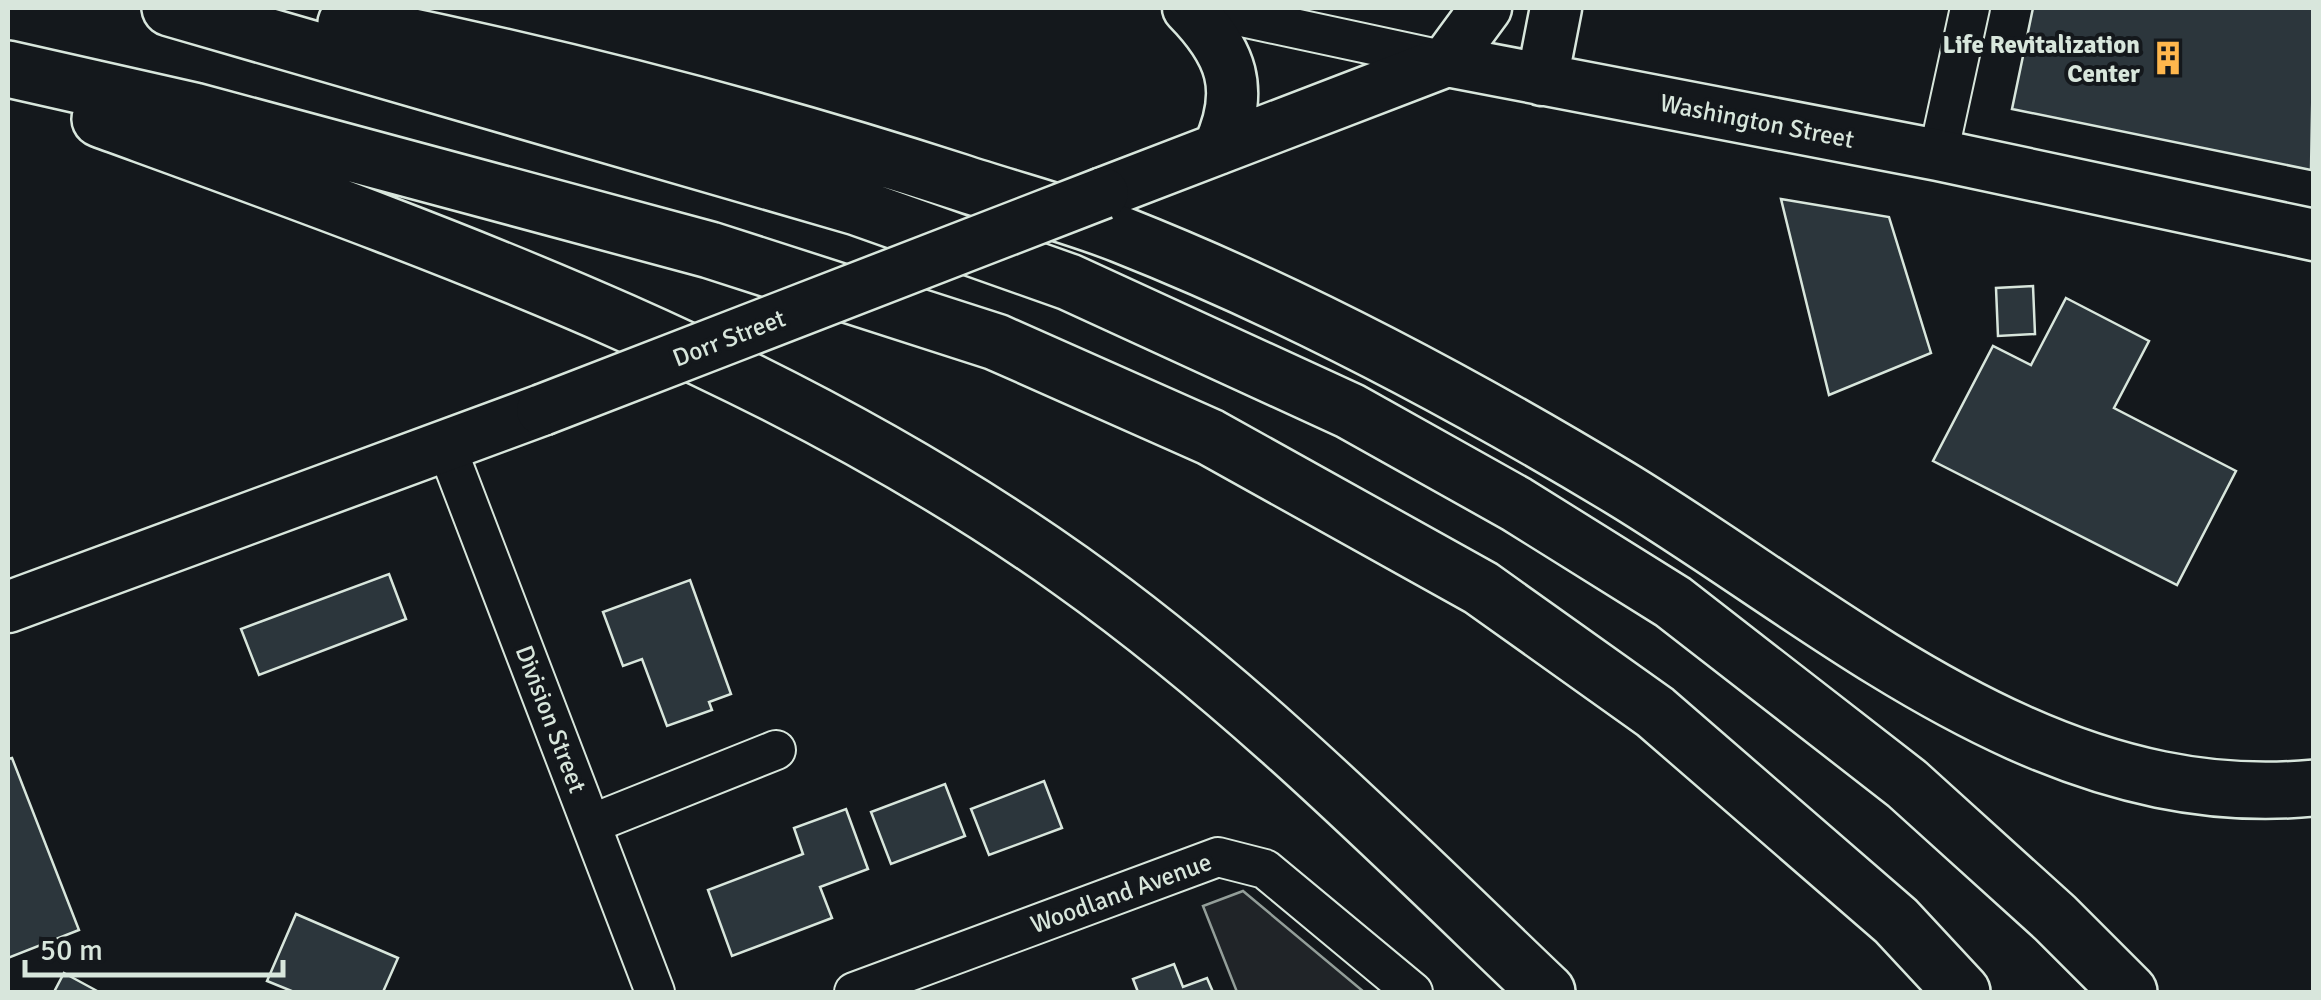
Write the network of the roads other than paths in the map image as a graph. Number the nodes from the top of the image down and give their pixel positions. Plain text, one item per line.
1 (170, 8) edge
2 (270, 8) edge
3 (1188, 8) edge
4 (1200, 8) edge
5 (1486, 8) edge
6 (1556, 8) edge
7 (1970, 8) edge
8 (1301, 18) edge
9 (1448, 61) junction
10 (8, 69) edge
11 (1542, 80) junction
12 (8, 86) edge
13 (1218, 148) junction
14 (1938, 155) junction
15 (2314, 235) edge
16 (446, 446) junction
17 (8, 607) edge
18 (776, 750) dead end
19 (2314, 788) edge
20 (591, 824) junction
21 (655, 992) edge
22 (854, 992) edge
23 (1414, 992) edge
24 (1547, 992) edge
25 (1962, 992) edge
26 (2128, 992) edge

1 - 26 highway
2 - 19 highway
3 - 13 main road
4 - 8 street, Washington Street
5 - 9 main road
6 - 11 main road
7 - 14 street
8 - 9 street, Washington Street
9 - 11 main road, Washington Street
9 - 13 main road, Dorr Street
10 - 25 highway
11 - 14 main road, Washington Street
12 - 24 highway
13 - 16 main road, Dorr Street, bridge
14 - 15 main road, Washington Street
16 - 17 main road, Dorr Street
16 - 20 street, Division Street
18 - 20 street
20 - 21 street, Division Street
22 - 23 street, Woodland Avenue

